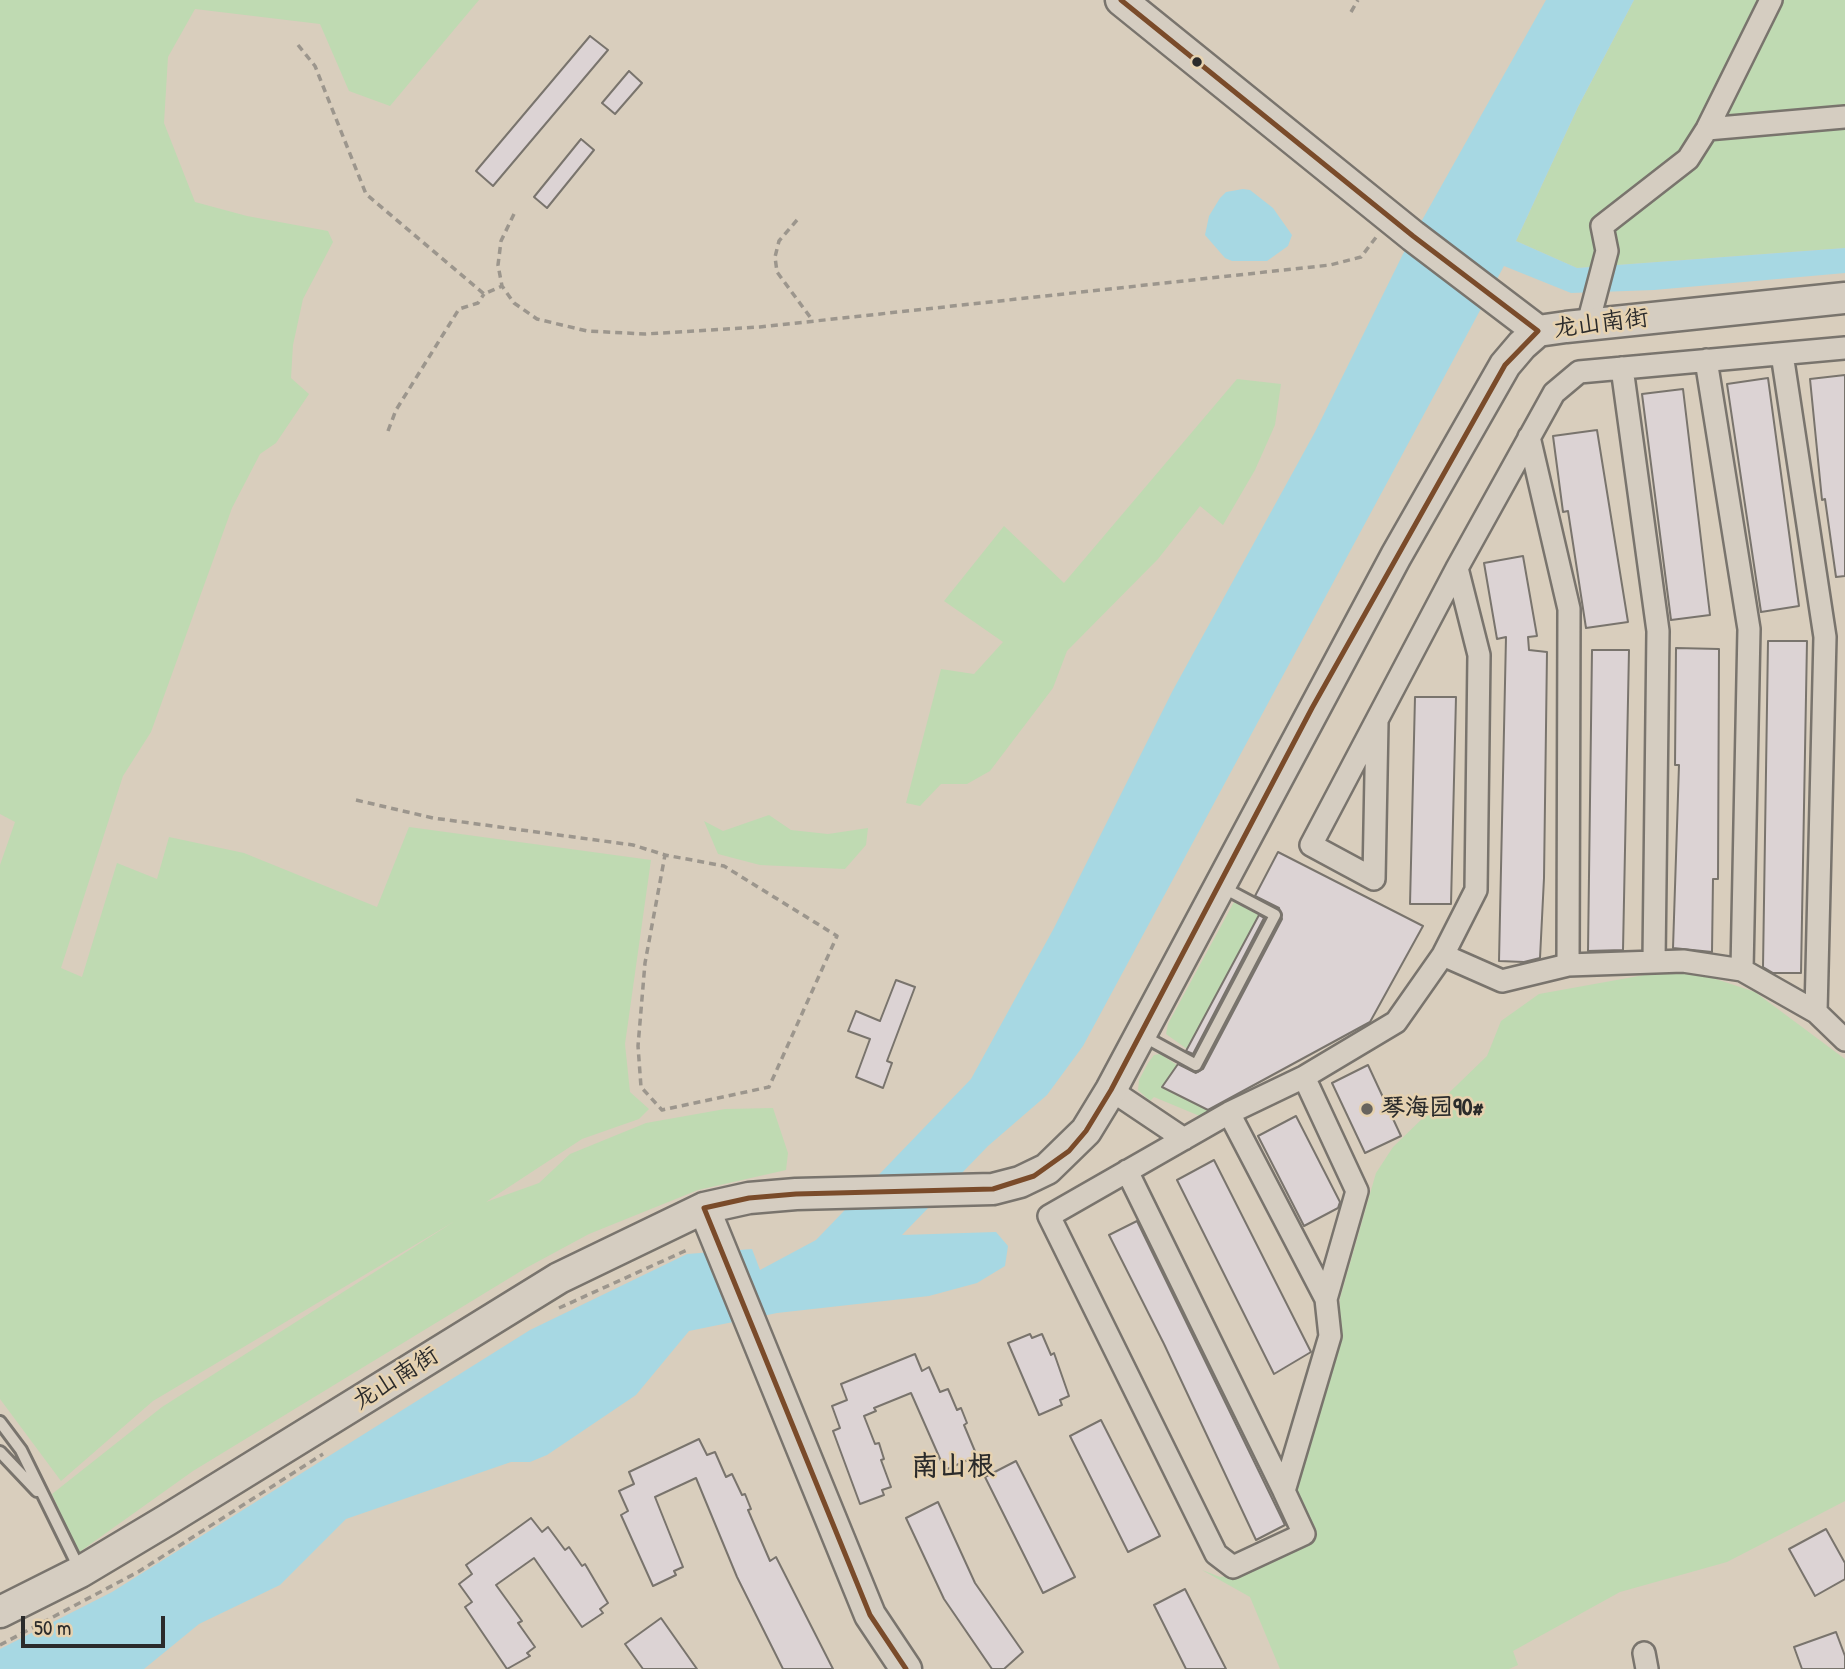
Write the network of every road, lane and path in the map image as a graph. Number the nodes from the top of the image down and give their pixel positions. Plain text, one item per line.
1 (1121, 0) edge
2 (1358, 0) edge
3 (1771, 0) edge
4 (1351, 12) dead end
5 (298, 45) dead end
6 (1845, 117) edge
7 (1707, 129) junction
8 (514, 214) dead end
9 (1388, 216) junction
10 (797, 220) dead end
11 (502, 286) junction
12 (484, 294) junction
13 (1845, 298) edge
14 (813, 321) junction
15 (1592, 324) junction
16 (1538, 331) junction
17 (1845, 348) edge
18 (1782, 354) junction
19 (1706, 360) junction
20 (1622, 368) junction
21 (388, 432) dead end
22 (1529, 438) junction
23 (1457, 568) junction
24 (1377, 722) junction
25 (356, 800) dead end
26 (665, 855) junction
27 (1219, 886) junction
28 (1443, 955) junction
29 (1654, 961) junction
30 (1568, 965) junction
31 (1742, 970) junction
32 (1816, 1012) junction
33 (1140, 1035) junction
34 (1845, 1040) edge
35 (1304, 1077) junction
36 (1111, 1090) junction
37 (1229, 1113) junction
38 (1184, 1139) junction
39 (1128, 1171) junction
40 (704, 1208) junction
41 (687, 1250) dead end
42 (1326, 1299) junction
43 (552, 1312) dead end
44 (0, 1422) edge
45 (0, 1452) edge
46 (328, 1452) dead end
47 (1284, 1491) junction
48 (43, 1499) junction
49 (80, 1572) junction
50 (0, 1612) edge
51 (0, 1645) edge
52 (906, 1669) edge

1 - 9 street
2 - 4 path
3 - 7 street
5 - 12 path
6 - 7 street
7 - 15 street
8 - 11 path
9 - 14 path
9 - 16 street
10 - 14 path
11 - 12 path
11 - 14 path
12 - 21 path
13 - 15 street, 龙山南街
15 - 16 street, 龙山南街
16 - 27 street, 龙山南街
17 - 18 street
18 - 19 street
18 - 32 street
19 - 20 street
19 - 31 street
20 - 22 street
20 - 29 street
22 - 23 street
22 - 30 street
23 - 24 street
23 - 28 street
24 - 24 street
25 - 26 path
26 - 26 path
27 - 33 street, 龙山南街
27 - 33 lane
28 - 30 street
28 - 35 street
29 - 30 street
29 - 31 street
31 - 32 street
32 - 34 street
33 - 36 street, 龙山南街
35 - 37 street
35 - 42 street
36 - 38 street
36 - 40 street, 龙山南街
37 - 38 street
37 - 42 street
38 - 39 street
39 - 47 street
39 - 47 street
40 - 49 street, 龙山南街
40 - 52 street
41 - 43 path
42 - 47 street
44 - 48 lane
45 - 48 lane
46 - 51 path
48 - 49 lane
49 - 50 street, 龙山南街

